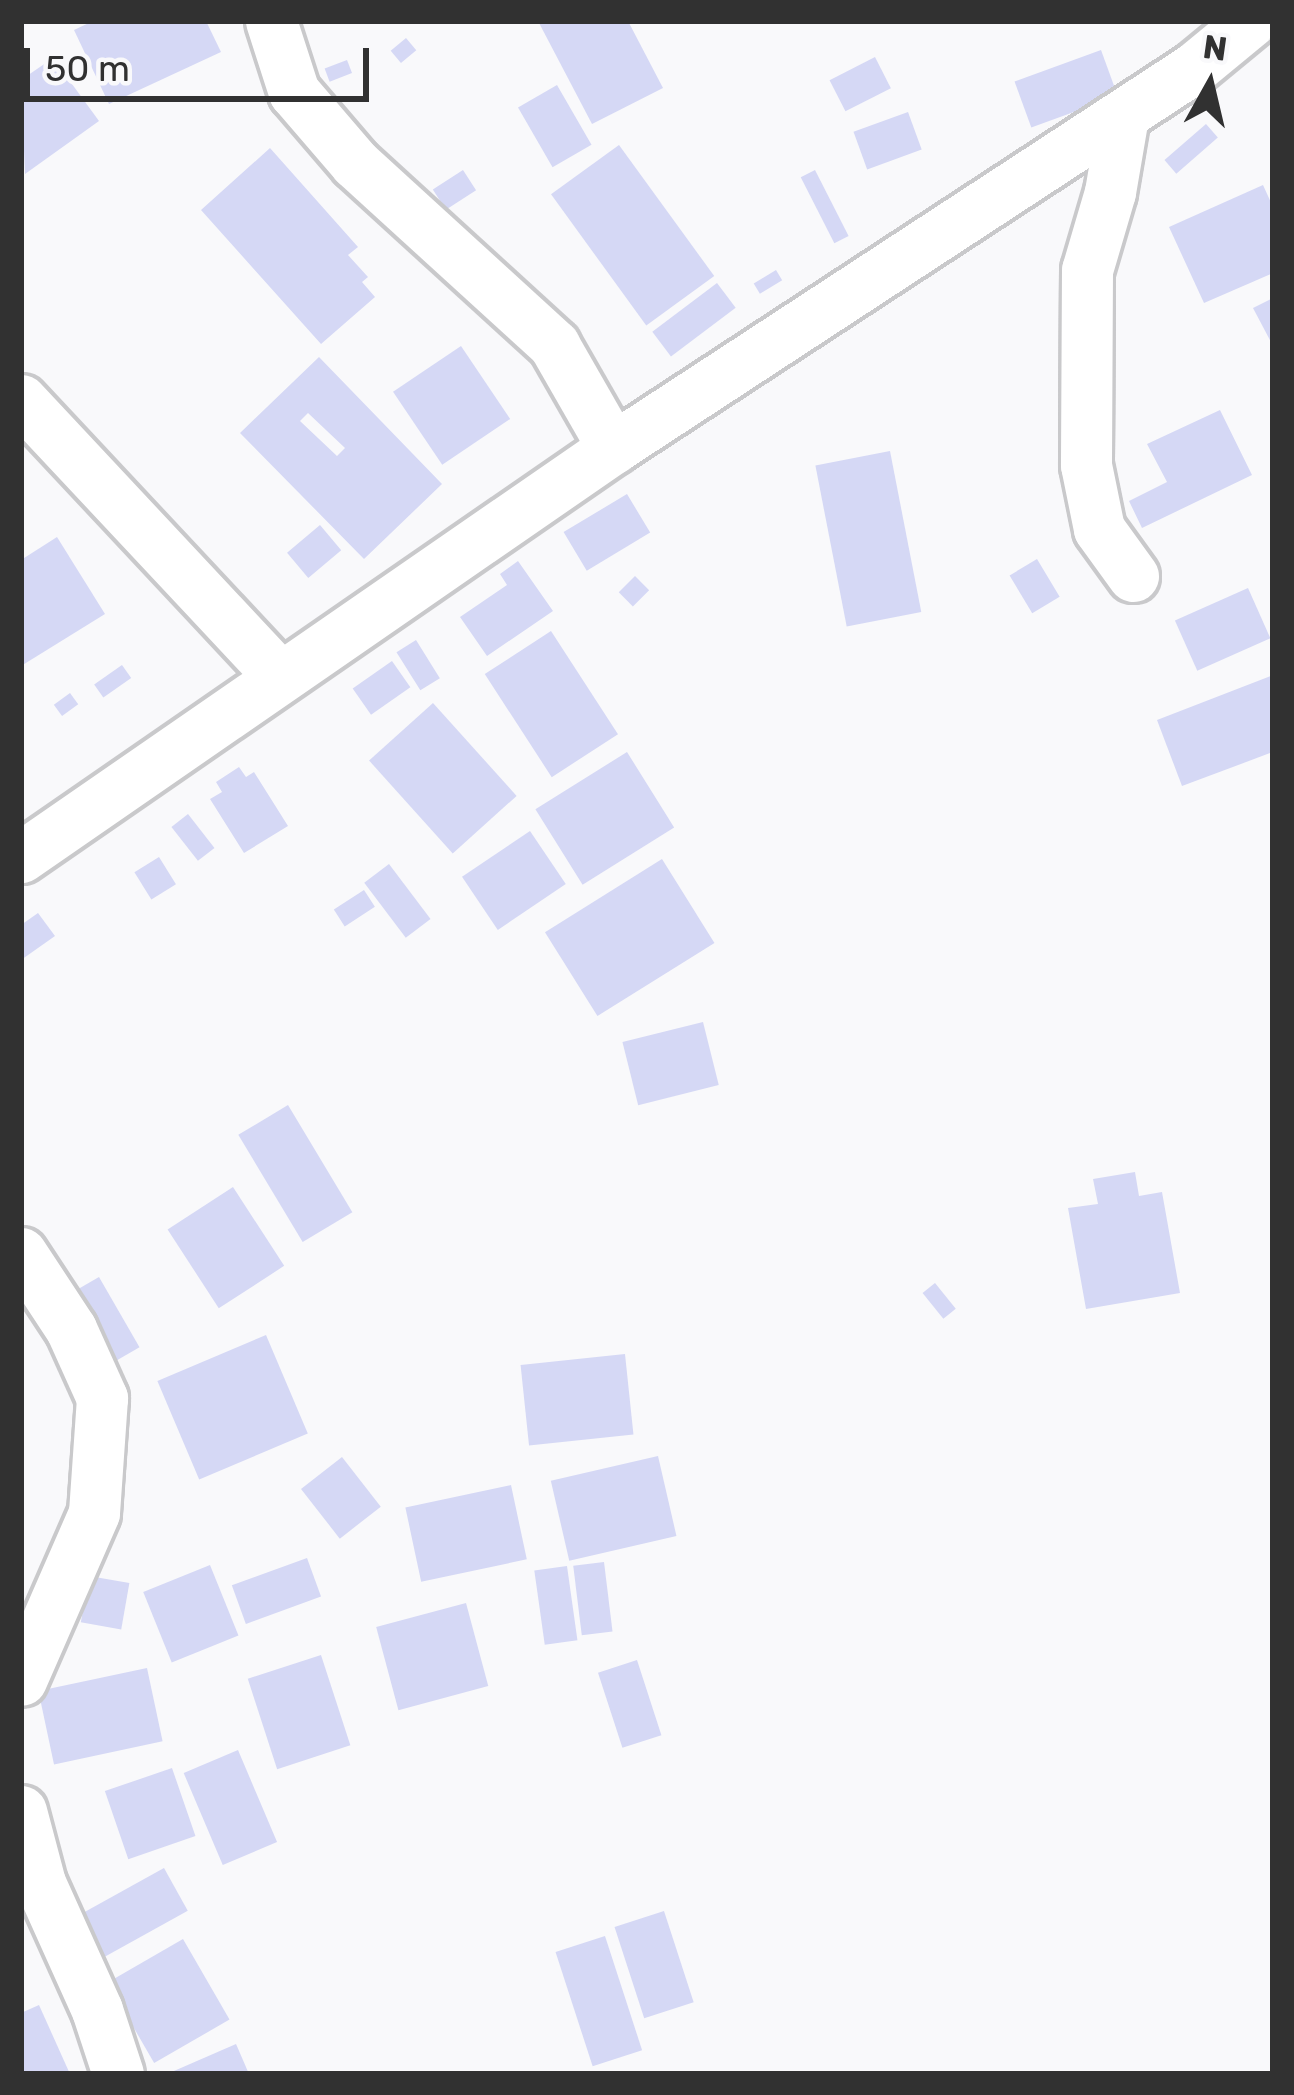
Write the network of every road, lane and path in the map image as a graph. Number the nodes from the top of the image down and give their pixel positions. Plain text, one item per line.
1 (271, 21) edge
2 (1251, 21) edge
3 (1123, 116) junction
4 (21, 400) edge
5 (613, 448) junction
6 (1133, 576) dead end
7 (280, 676) junction
8 (21, 857) edge
9 (21, 1253) edge
10 (21, 1681) edge
11 (21, 1810) edge
12 (118, 2074) edge

1 - 5 street
2 - 3 street
3 - 5 street
3 - 6 street
4 - 7 street
5 - 7 street
7 - 8 street
9 - 10 street
11 - 12 street

